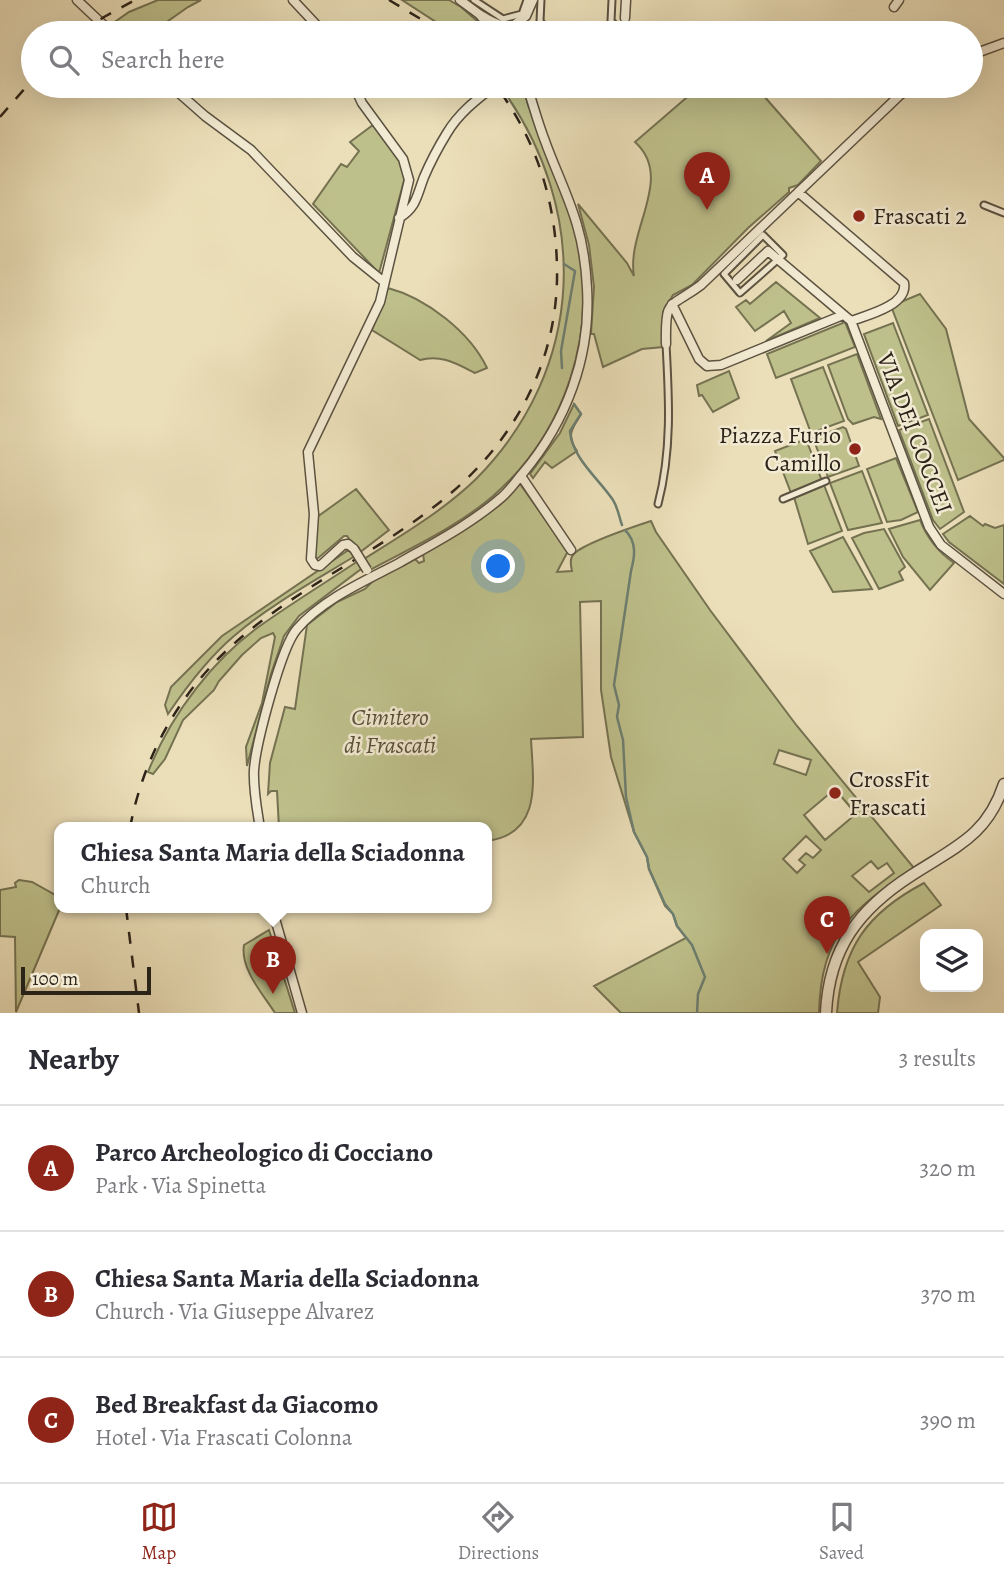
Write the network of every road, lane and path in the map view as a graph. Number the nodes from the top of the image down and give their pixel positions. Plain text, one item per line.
1 (77, 0) edge
2 (293, 0) edge
3 (460, 0) edge
4 (474, 0) edge
5 (527, 0) edge
6 (533, 0) edge
7 (541, 0) edge
8 (612, 0) edge
9 (626, 0) edge
10 (479, 14) junction
11 (625, 18) dead end
12 (99, 21) edge
13 (313, 21) edge
14 (485, 21) edge
15 (492, 21) edge
16 (520, 21) edge
17 (535, 21) edge
18 (540, 21) edge
19 (611, 21) edge
20 (1004, 43) edge
21 (983, 51) edge
22 (185, 98) edge
23 (361, 98) edge
24 (479, 98) edge
25 (532, 98) edge
26 (897, 98) edge
27 (798, 192) junction
28 (984, 205) dead end
29 (1004, 213) edge
30 (399, 218) junction
31 (778, 260) junction
32 (737, 280) dead end
33 (384, 282) junction
34 (672, 304) junction
35 (842, 316) junction
36 (666, 344) joint
37 (520, 476) junction
38 (826, 481) dead end
39 (783, 499) dead end
40 (658, 504) dead end
41 (571, 550) dead end
42 (369, 574) junction
43 (1004, 594) edge
44 (1004, 784) edge
45 (259, 822) edge
46 (273, 913) edge
47 (302, 1013) edge
48 (827, 1013) edge

1 - 12 street
2 - 13 street
3 - 10 street
4 - 5 street
6 - 16 street
6 - 17 street
7 - 18 street
8 - 19 street
9 - 11 street
10 - 14 street
10 - 15 street
20 - 21 street
22 - 33 street
23 - 30 street
24 - 30 street
25 - 37 street
26 - 27 street
27 - 34 street
27 - 35 street
28 - 29 street
30 - 33 street
31 - 31 street
31 - 32 street
31 - 35 street
33 - 42 street, bridge
34 - 35 street
34 - 36 street
35 - 43 street, VIA DEI COCCEI
36 - 40 street
37 - 41 street
37 - 42 street
38 - 39 street
42 - 45 street
44 - 48 street
46 - 47 street

